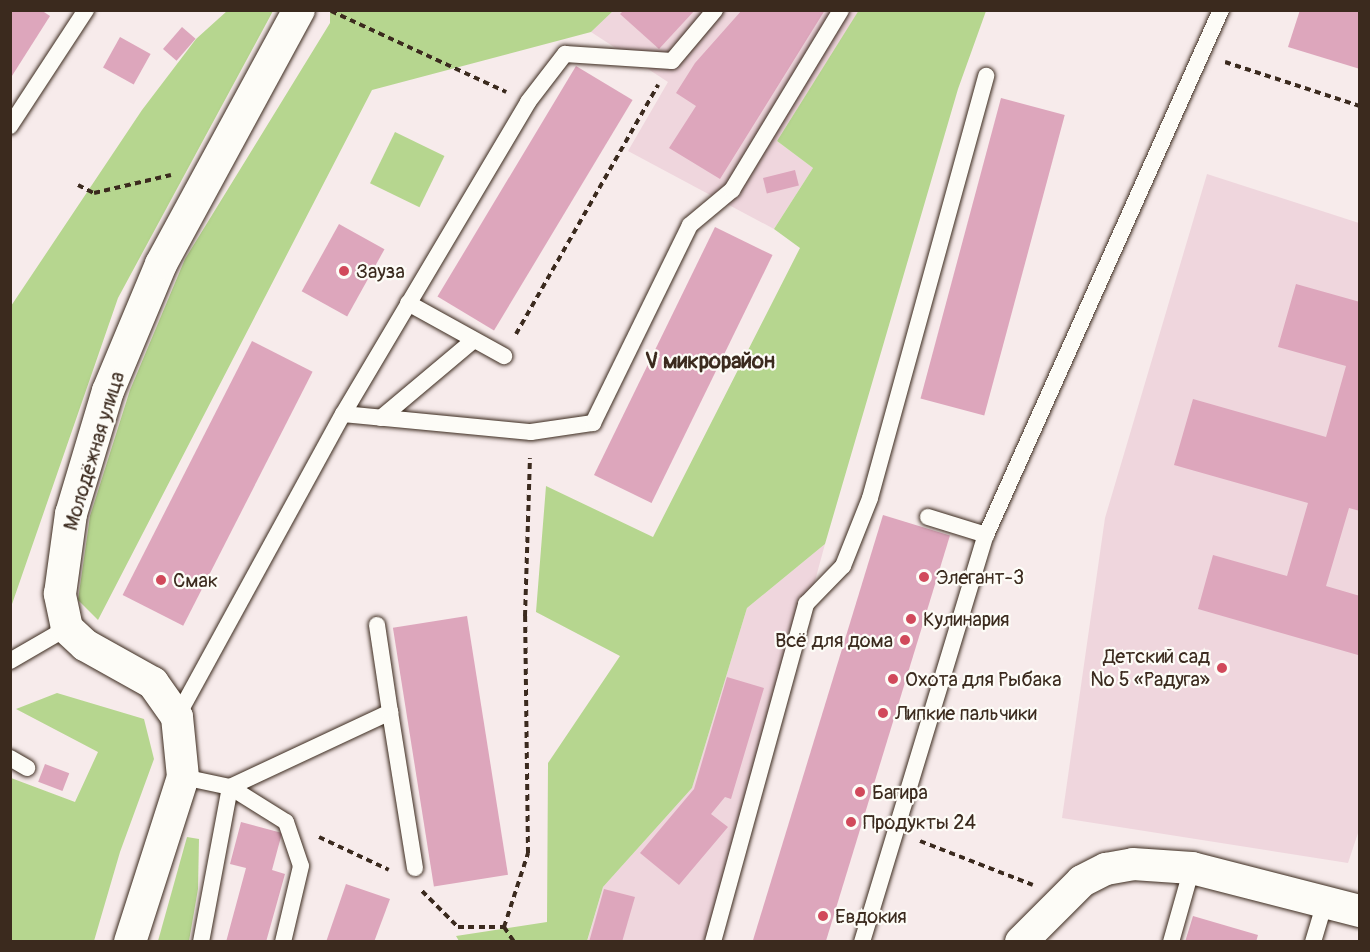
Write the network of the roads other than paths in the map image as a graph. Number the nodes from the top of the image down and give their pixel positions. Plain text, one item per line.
1 (86, 10) edge
2 (299, 10) edge
3 (715, 10) edge
4 (841, 10) edge
5 (1221, 10) edge
6 (986, 76) dead end
7 (10, 126) edge
8 (408, 303) junction
9 (474, 340) junction
10 (504, 356) road end
11 (343, 414) junction
12 (381, 418) junction
13 (928, 517) dead end
14 (986, 535) junction
15 (377, 625) dead end
16 (68, 628) junction
17 (10, 661) edge
18 (390, 712) junction
19 (177, 717) junction
20 (10, 758) edge
21 (27, 768) dead end
22 (183, 777) junction
23 (230, 787) junction
24 (415, 868) dead end
25 (1192, 868) junction
26 (1325, 902) junction
27 (1359, 911) edge
28 (130, 942) edge
29 (201, 942) edge
30 (282, 942) edge
31 (713, 942) edge
32 (862, 942) edge
33 (1022, 942) edge
34 (1171, 942) edge
35 (1313, 942) edge

1 - 7 lane
2 - 16 street, Молодёжная улица
3 - 8 lane
4 - 12 lane
5 - 14 lane
6 - 31 lane
8 - 9 lane
8 - 11 lane
9 - 10 lane
9 - 12 lane
11 - 12 lane
11 - 19 lane
13 - 14 lane
14 - 32 lane
15 - 18 lane
16 - 17 lane
16 - 19 street
18 - 23 lane
18 - 24 lane
19 - 22 street
20 - 21 lane
22 - 23 lane
22 - 28 street
23 - 29 lane
23 - 30 lane
25 - 26 street
25 - 33 street
25 - 34 lane
26 - 27 street
26 - 35 lane

